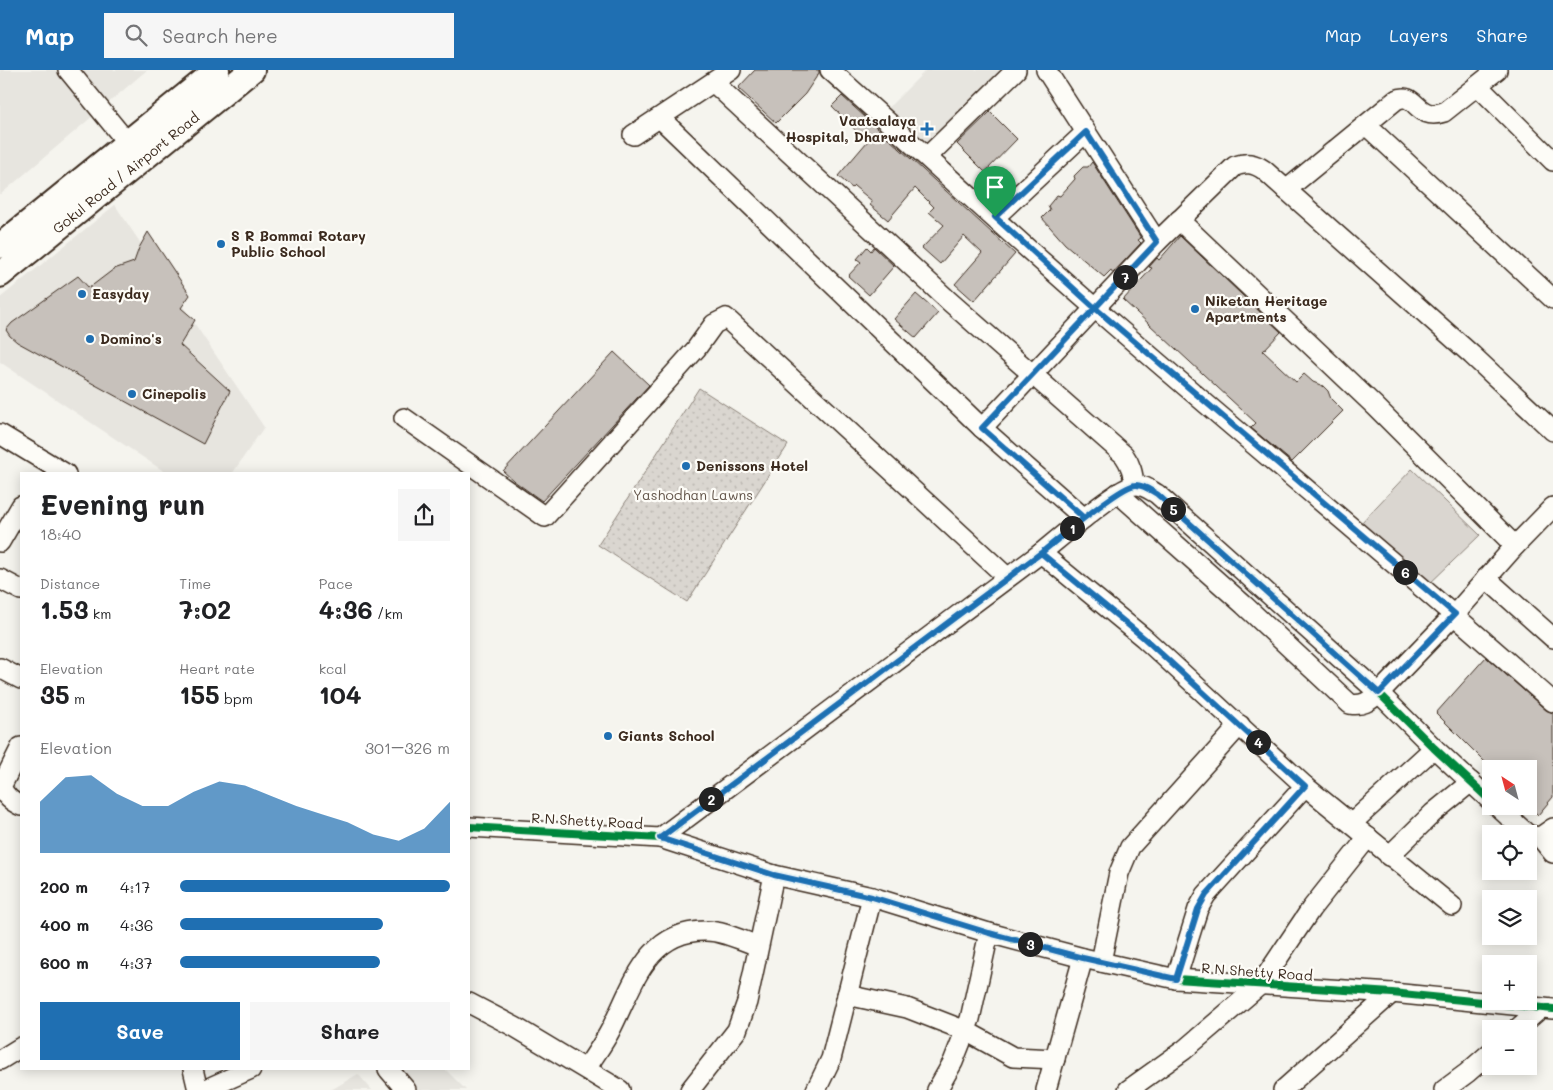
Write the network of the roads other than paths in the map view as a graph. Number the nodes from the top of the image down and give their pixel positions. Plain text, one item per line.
1 (68, 70) edge
2 (217, 70) edge
3 (252, 70) edge
4 (731, 70) edge
5 (830, 70) edge
6 (1016, 70) edge
7 (1046, 70) edge
8 (1497, 70) edge
9 (714, 82) junction
10 (1478, 86) junction
11 (660, 118) junction
12 (1366, 125) junction
13 (1086, 132) junction
14 (633, 135) dead end
15 (128, 142) junction
16 (928, 156) junction
17 (141, 161) junction
18 (1553, 161) edge
19 (1286, 190) junction
20 (995, 217) junction
21 (1179, 220) junction
22 (1157, 242) junction
23 (0, 246) edge
24 (0, 275) edge
25 (1553, 299) edge
26 (1095, 308) junction
27 (1034, 375) junction
28 (404, 418) dead end
29 (982, 428) junction
30 (1553, 431) edge
31 (0, 434) edge
32 (43, 468) edge
33 (58, 472) edge
34 (1126, 489) junction
35 (20, 508) edge
36 (1550, 515) edge
37 (1084, 518) junction
38 (0, 542) edge
39 (1515, 546) junction
40 (1041, 553) junction
41 (1007, 577) junction
42 (1486, 578) junction
43 (0, 579) edge
44 (20, 589) edge
45 (1455, 614) junction
46 (1553, 638) edge
47 (0, 668) edge
48 (20, 678) edge
49 (1379, 693) junction
50 (1553, 702) edge
51 (1240, 726) junction
52 (1434, 748) junction
53 (20, 749) edge
54 (1471, 782) junction
55 (1305, 786) junction
56 (0, 787) edge
57 (20, 791) edge
58 (1482, 792) edge
59 (20, 806) edge
60 (1510, 815) edge
61 (1352, 823) junction
62 (1525, 825) edge
63 (470, 827) edge
64 (1537, 833) edge
65 (1368, 837) junction
66 (660, 838) junction
67 (1553, 853) edge
68 (1389, 856) junction
69 (774, 875) junction
70 (872, 897) junction
71 (1452, 906) dead end
72 (989, 933) junction
73 (758, 946) junction
74 (1092, 960) junction
75 (1176, 979) junction
76 (1260, 985) junction
77 (1392, 993) junction
78 (847, 995) junction
79 (470, 1004) edge
80 (1547, 1009) edge
81 (1530, 1020) edge
82 (966, 1031) junction
83 (20, 1047) edge
84 (1055, 1059) junction
85 (0, 1060) edge
86 (1482, 1060) edge
87 (586, 1069) junction
88 (193, 1070) edge
89 (249, 1070) edge
90 (389, 1070) edge
91 (198, 1090) edge
92 (204, 1090) edge
93 (406, 1090) edge
94 (620, 1090) edge
95 (690, 1090) edge
96 (816, 1090) edge
97 (937, 1090) edge
98 (1046, 1090) edge
99 (1128, 1090) edge
100 (1283, 1090) edge
101 (1444, 1090) edge

1 - 15 street
2 - 15 main road, Gokul Road / Airport Road
3 - 17 main road, Gokul Road / Airport Road
4 - 9 street
5 - 16 street
6 - 16 street
7 - 13 street
8 - 10 street
9 - 11 street
9 - 27 street
10 - 12 street
10 - 18 street
11 - 14 street
11 - 29 street
12 - 19 street
12 - 25 street
13 - 20 street
13 - 22 street
15 - 17 street
15 - 23 main road, Gokul Road / Airport Road
16 - 20 street
17 - 24 main road, Gokul Road / Airport Road
19 - 21 street
19 - 30 street
20 - 26 street
21 - 22 street
21 - 39 street
22 - 26 street
26 - 27 street
26 - 45 street
27 - 29 street
27 - 34 street
28 - 41 street
29 - 37 street
31 - 32 street
32 - 33 street
34 - 37 street
34 - 49 street
34 - 49 street
35 - 38 street
36 - 39 street
37 - 40 street
39 - 42 street
40 - 41 street
40 - 51 street
41 - 66 street
42 - 45 street
42 - 46 street
43 - 44 street
45 - 49 street
45 - 50 street
47 - 48 street
49 - 52 street
51 - 55 street
51 - 74 street
52 - 54 street
52 - 61 street
53 - 56 street
54 - 58 street
54 - 68 street
55 - 61 street
55 - 75 street
56 - 57 street
56 - 59 street
60 - 62 street
61 - 65 street
63 - 66 street, R N Shetty Road
64 - 67 street
65 - 68 street
65 - 76 street
66 - 69 street, R N Shetty Road
68 - 71 street
69 - 70 street, R N Shetty Road
69 - 73 street
70 - 72 street, R N Shetty Road
70 - 78 street
72 - 74 street, R N Shetty Road
72 - 82 street
73 - 87 street
73 - 95 street
74 - 75 street, R N Shetty Road
74 - 84 street
75 - 76 street, R N Shetty Road
76 - 77 street, R N Shetty Road
76 - 99 street
77 - 80 street, R N Shetty Road
77 - 100 street
78 - 82 street
78 - 96 street
79 - 87 street
80 - 81 street
82 - 84 street
82 - 97 street
83 - 85 street
84 - 98 street
86 - 101 street
87 - 94 street
88 - 91 street
89 - 92 street
90 - 93 street

